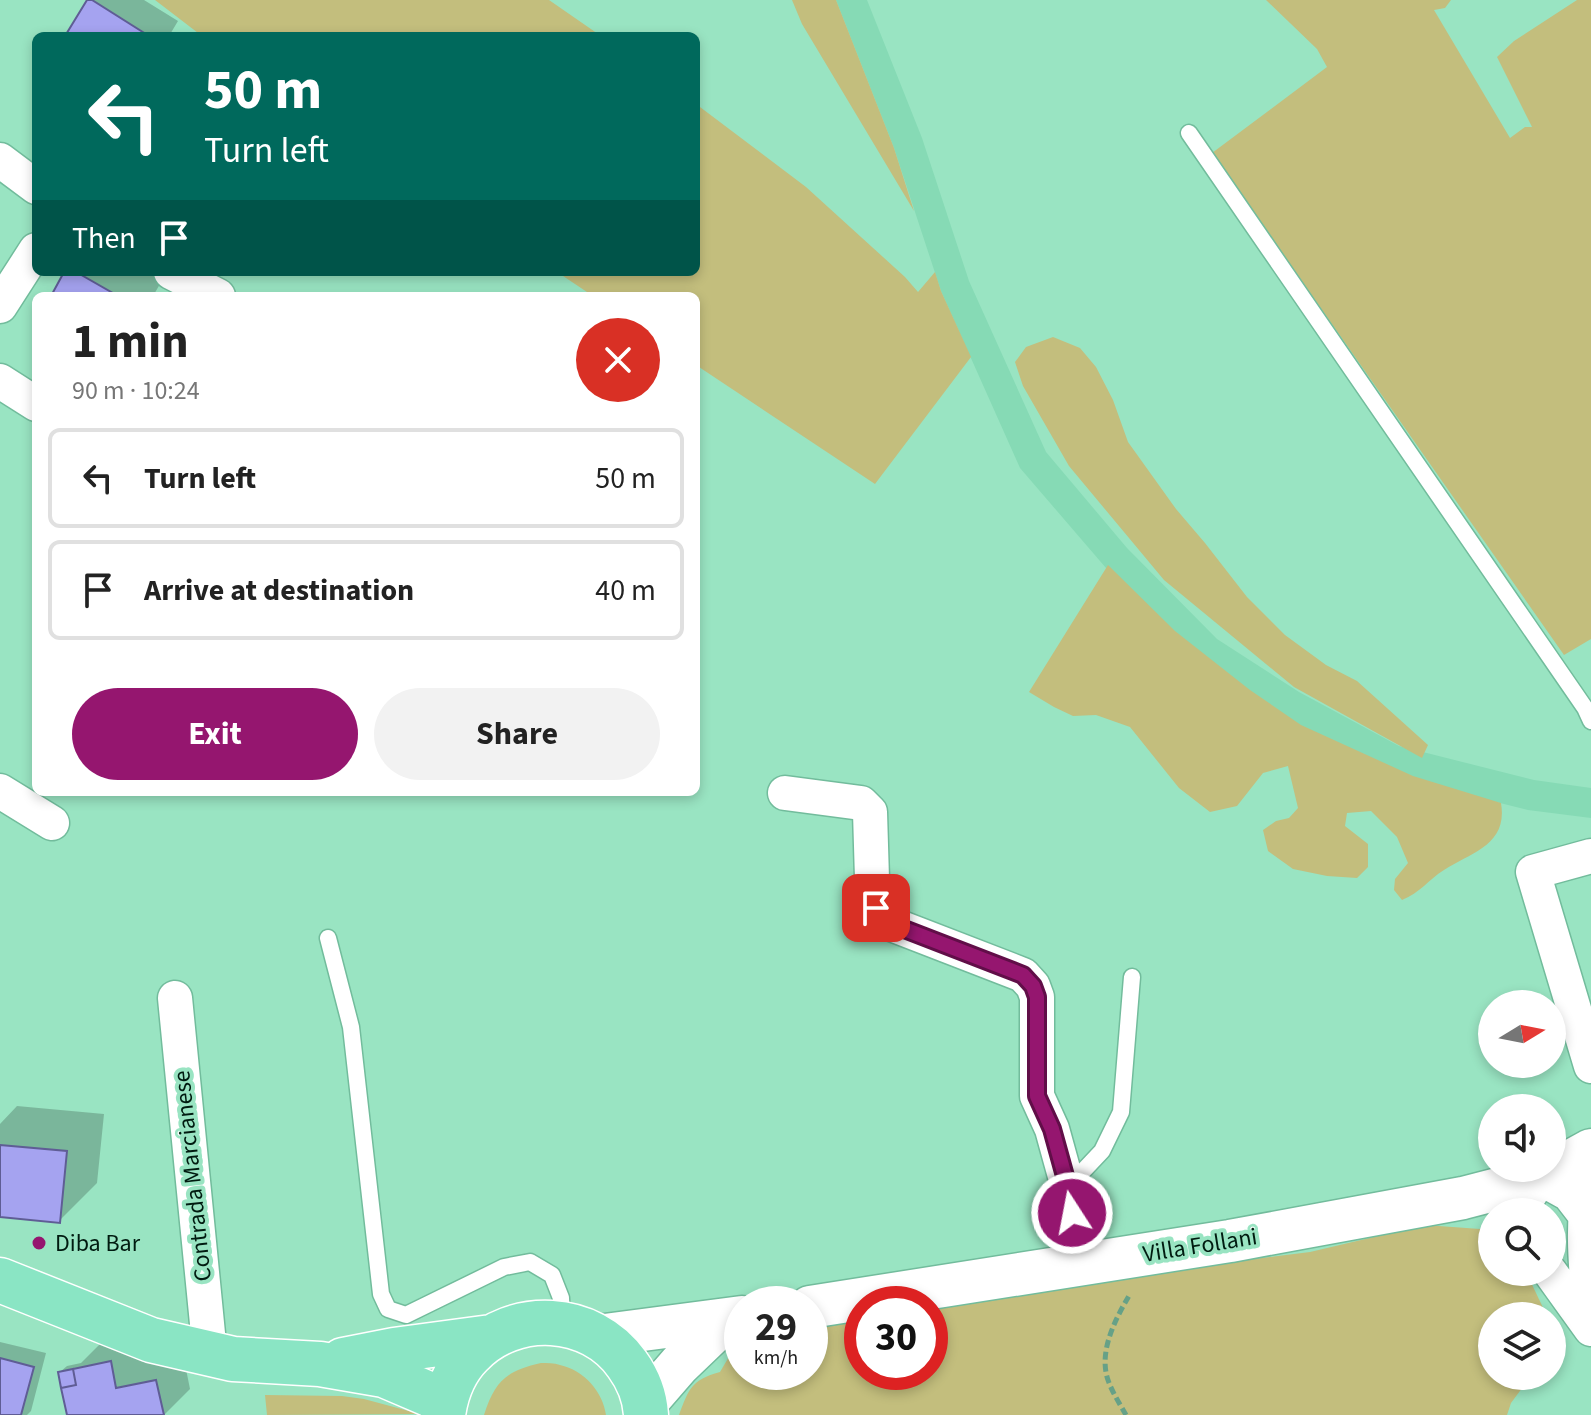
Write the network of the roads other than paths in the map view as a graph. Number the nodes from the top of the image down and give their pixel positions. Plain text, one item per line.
1 (1189, 133) dead end
2 (0, 160) edge
3 (32, 184) edge
4 (32, 256) edge
5 (179, 276) edge
6 (210, 292) edge
7 (0, 306) edge
8 (0, 381) edge
9 (32, 401) edge
10 (1591, 721) edge
11 (0, 791) edge
12 (785, 793) dead end
13 (52, 823) dead end
14 (1591, 856) edge
15 (328, 938) dead end
16 (1132, 977) dead end
17 (175, 998) dead end
18 (1591, 1066) edge
19 (1591, 1150) edge
20 (1591, 1182) edge
21 (1068, 1187) junction
22 (1532, 1195) edge
23 (1478, 1206) edge
24 (1586, 1216) junction
25 (1080, 1264) junction
26 (0, 1280) edge
27 (1560, 1286) edge
28 (828, 1304) edge
29 (724, 1320) edge
30 (724, 1327) edge
31 (1591, 1328) edge
32 (579, 1330) junction
33 (491, 1337) junction
34 (210, 1354) junction
35 (320, 1364) junction
36 (444, 1408) edge
37 (646, 1409) edge

1 - 10 lane
2 - 3 street
4 - 7 street
5 - 6 street
8 - 9 street
11 - 13 street
12 - 21 street
14 - 18 street
15 - 32 lane
16 - 21 lane
17 - 34 street, Contrada Marcianese
19 - 22 street, Villa Follani
20 - 24 street
21 - 25 street
22 - 24 street
23 - 25 street, Villa Follani
24 - 31 street
25 - 28 street, Villa Follani
26 - 34 main road
27 - 31 street
29 - 32 street
30 - 37 street
32 - 33 main road
32 - 37 main road
33 - 35 main road
33 - 36 main road
34 - 35 main road
35 - 36 main road

